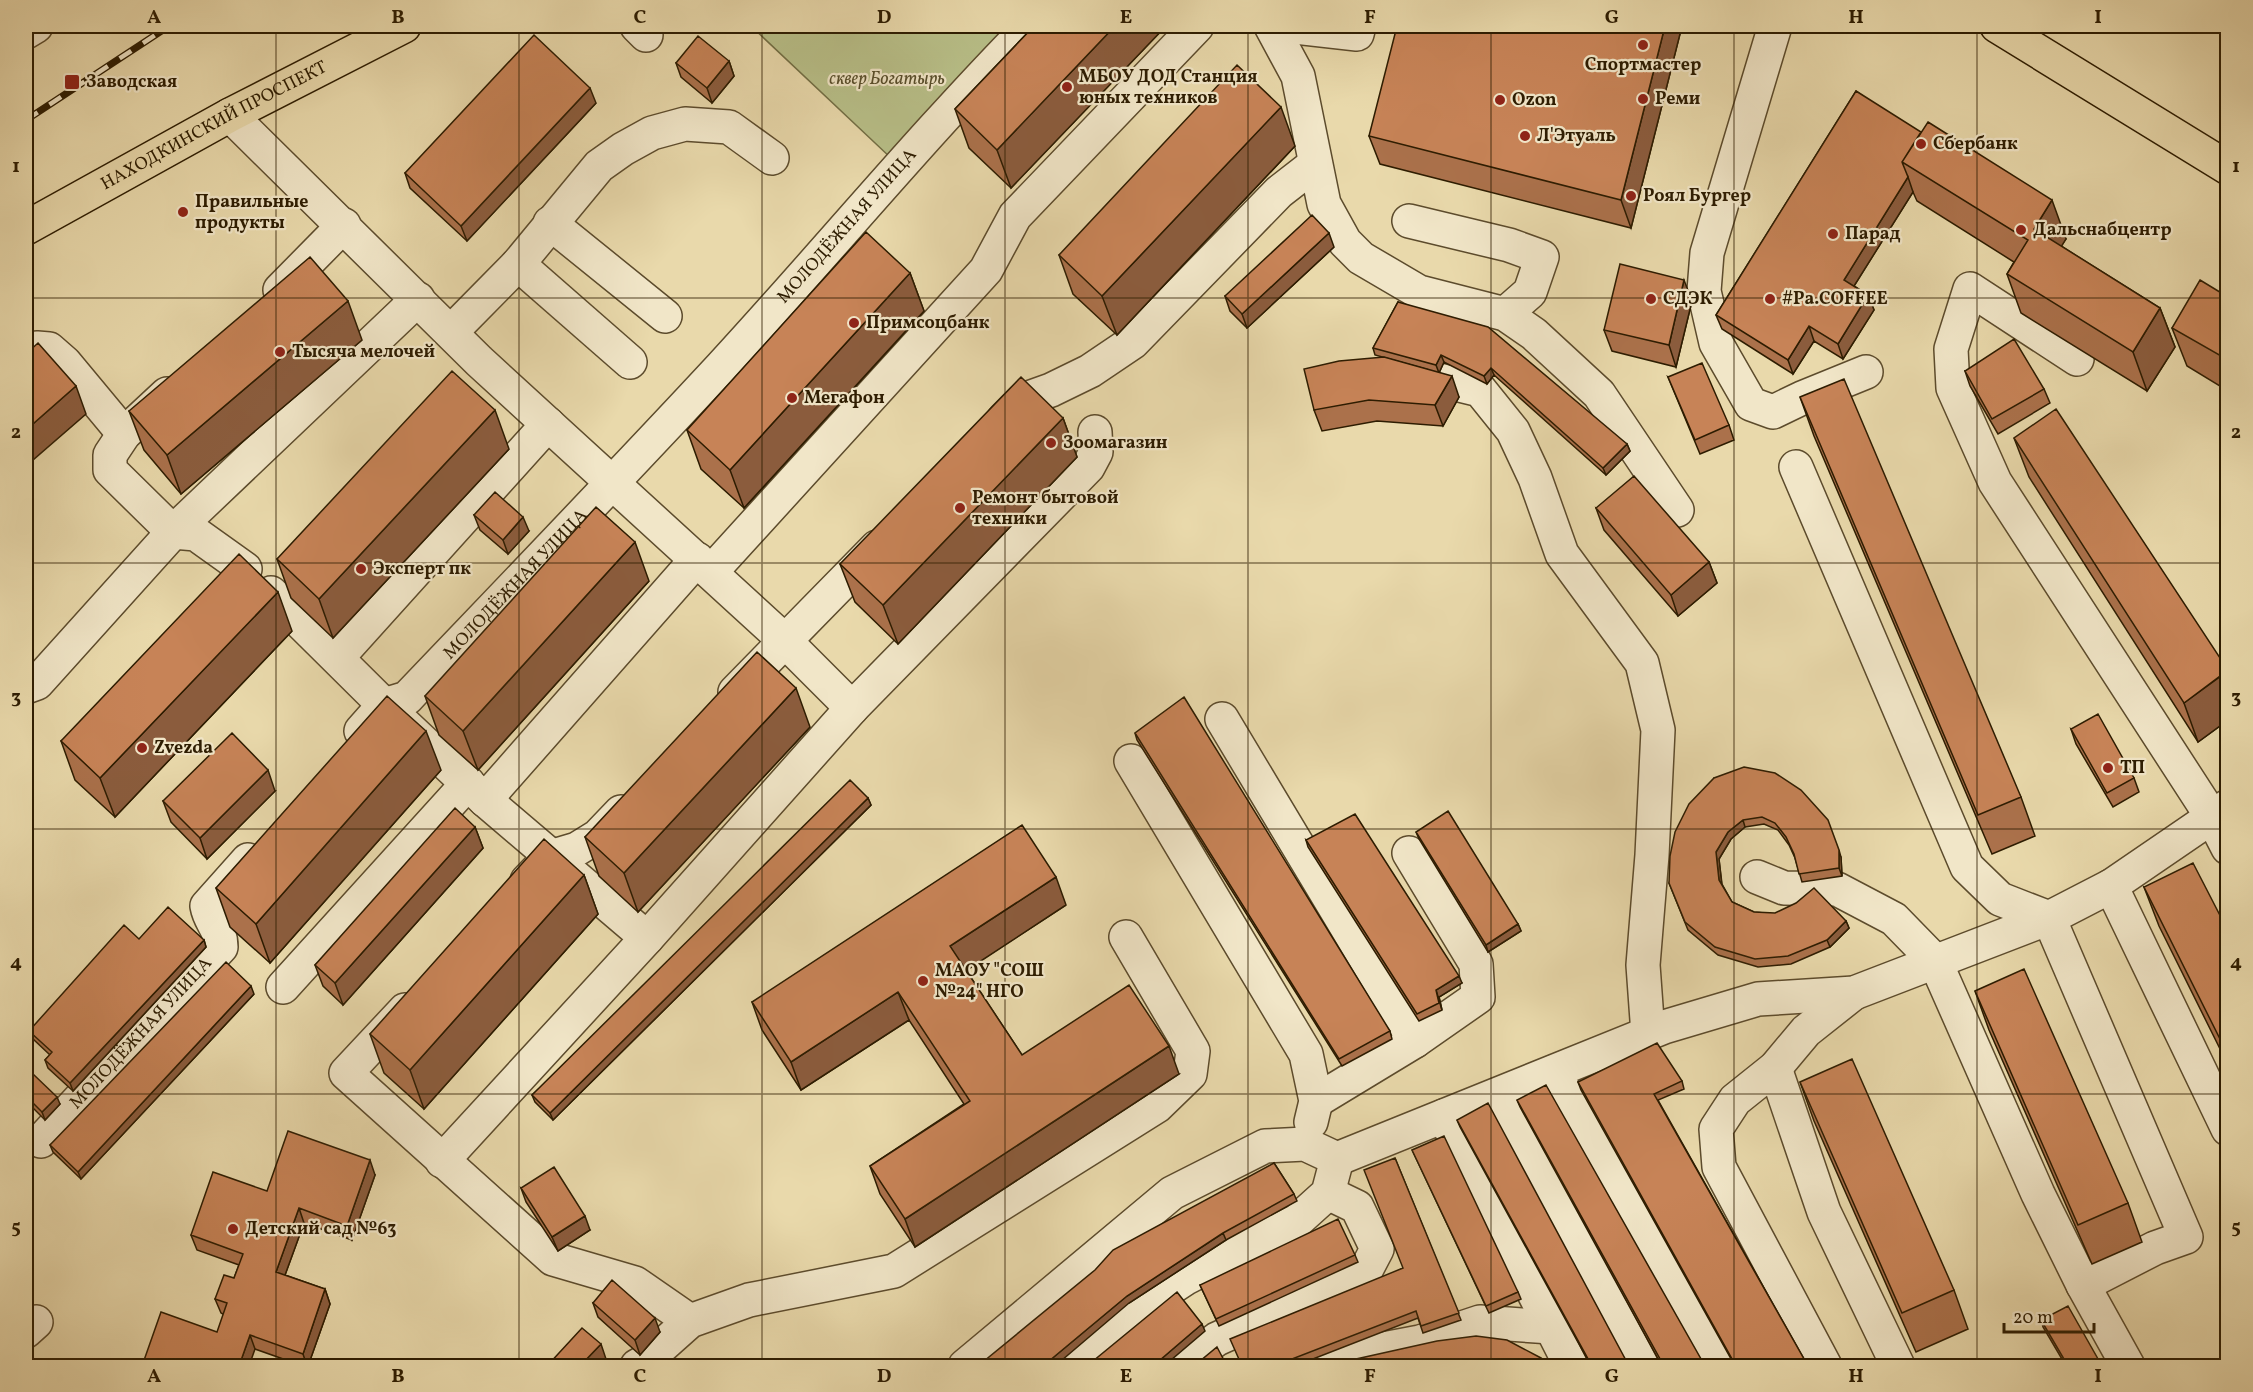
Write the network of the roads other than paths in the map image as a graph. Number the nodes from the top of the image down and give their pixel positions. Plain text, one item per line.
1 (36, 26) edge
2 (404, 26) edge
3 (1030, 26) edge
4 (1197, 26) edge
5 (1271, 26) edge
6 (1296, 26) edge
7 (1359, 26) edge
8 (1775, 26) edge
9 (1997, 26) edge
10 (26, 32) edge
11 (230, 115) junction
12 (772, 158) dead end
13 (1315, 164) junction
14 (2228, 168) edge
15 (1409, 221) dead end
16 (550, 223) junction
17 (344, 225) junction
18 (26, 228) edge
19 (518, 264) junction
20 (418, 299) junction
21 (256, 312) edge
22 (1505, 314) junction
23 (665, 315) dead end
24 (451, 332) junction
25 (26, 358) edge
26 (2077, 359) edge
27 (480, 360) junction
28 (630, 362) dead end
29 (1379, 367) edge
30 (1866, 372) dead end
31 (186, 377) edge
32 (456, 386) edge
33 (548, 424) junction
34 (1095, 432) dead end
35 (124, 434) junction
36 (982, 441) edge
37 (1796, 467) dead end
38 (612, 482) junction
39 (1677, 510) dead end
40 (899, 524) edge
41 (173, 532) junction
42 (704, 566) junction
43 (294, 567) edge
44 (245, 569) junction
45 (271, 593) junction
46 (221, 594) edge
47 (784, 640) junction
48 (338, 657) junction
49 (26, 687) edge
50 (384, 705) junction
51 (852, 708) junction
52 (711, 717) edge
53 (1222, 719) dead end
54 (338, 758) edge
55 (1131, 761) dead end
56 (476, 792) junction
57 (638, 793) edge
58 (2220, 811) edge
59 (269, 836) edge
60 (2228, 848) edge
61 (1409, 854) dead end
62 (550, 857) junction
63 (1756, 877) dead end
64 (2111, 886) junction
65 (509, 900) edge
66 (2049, 918) junction
67 (1126, 937) dead end
68 (647, 938) junction
69 (1935, 961) junction
70 (283, 987) dead end
71 (427, 987) edge
72 (1854, 993) junction
73 (1648, 1034) junction
74 (1415, 1041) junction
75 (1775, 1068) junction
76 (1554, 1072) junction
77 (1497, 1095) junction
78 (1316, 1101) junction
79 (1444, 1116) junction
80 (2228, 1129) edge
81 (41, 1141) dead end
82 (1305, 1144) junction
83 (1337, 1159) junction
84 (442, 1161) junction
85 (1328, 1193) junction
86 (2083, 1285) junction
87 (690, 1321) junction
88 (1551, 1327) junction
89 (637, 1366) edge
90 (965, 1366) edge
91 (1071, 1366) edge
92 (1180, 1366) edge
93 (1323, 1366) edge
94 (1571, 1366) edge
95 (1642, 1366) edge
96 (1716, 1366) edge
97 (1825, 1366) edge
98 (1898, 1366) edge
99 (2128, 1366) edge

1 - 10 street
2 - 11 main road, НАХОДКИНСКИЙ ПРОСПЕКТ
3 - 38 street, МОЛОДЁЖНАЯ УЛИЦА
4 - 42 street
5 - 13 street
6 - 7 street
8 - 30 street
9 - 14 main road
11 - 17 street
11 - 18 main road, НАХОДКИНСКИЙ ПРОСПЕКТ
12 - 16 street
13 - 22 street
13 - 36 street
15 - 22 street
16 - 19 street
16 - 23 street
17 - 20 street
17 - 21 street
19 - 24 street
19 - 28 street
20 - 24 street
20 - 41 street
22 - 39 street
24 - 27 street
25 - 35 street
26 - 58 street
27 - 32 street
27 - 33 street
29 - 73 street
31 - 35 street
33 - 38 street
33 - 48 street
34 - 51 street
35 - 41 street
37 - 66 street
38 - 42 street
38 - 50 street, МОЛОДЁЖНАЯ УЛИЦА
40 - 47 street
41 - 44 street
41 - 49 street
42 - 47 street
42 - 56 street
43 - 45 street
44 - 45 street
44 - 46 street
45 - 48 street
47 - 51 street
47 - 52 street
48 - 50 street
50 - 54 street, МОЛОДЁЖНАЯ УЛИЦА
50 - 56 street
51 - 68 street
53 - 74 street
55 - 78 street
56 - 62 street
56 - 70 street
57 - 62 street
58 - 60 street
58 - 64 street
59 - 81 street, МОЛОДЁЖНАЯ УЛИЦА
61 - 74 street
62 - 65 street
62 - 68 street
63 - 69 street
64 - 66 street
64 - 80 street
66 - 69 street
66 - 86 street
67 - 87 street
68 - 84 street
69 - 72 street
69 - 86 street
71 - 84 street
72 - 73 street
72 - 75 street
73 - 76 street
74 - 78 street
75 - 97 street
75 - 98 street
76 - 77 street
76 - 96 street
77 - 79 street
77 - 95 street
78 - 82 street
79 - 83 street
79 - 88 street
82 - 83 street
82 - 90 street
83 - 85 street
84 - 87 street
85 - 91 street
85 - 92 street
86 - 99 street
87 - 89 street
88 - 93 street
88 - 94 street

